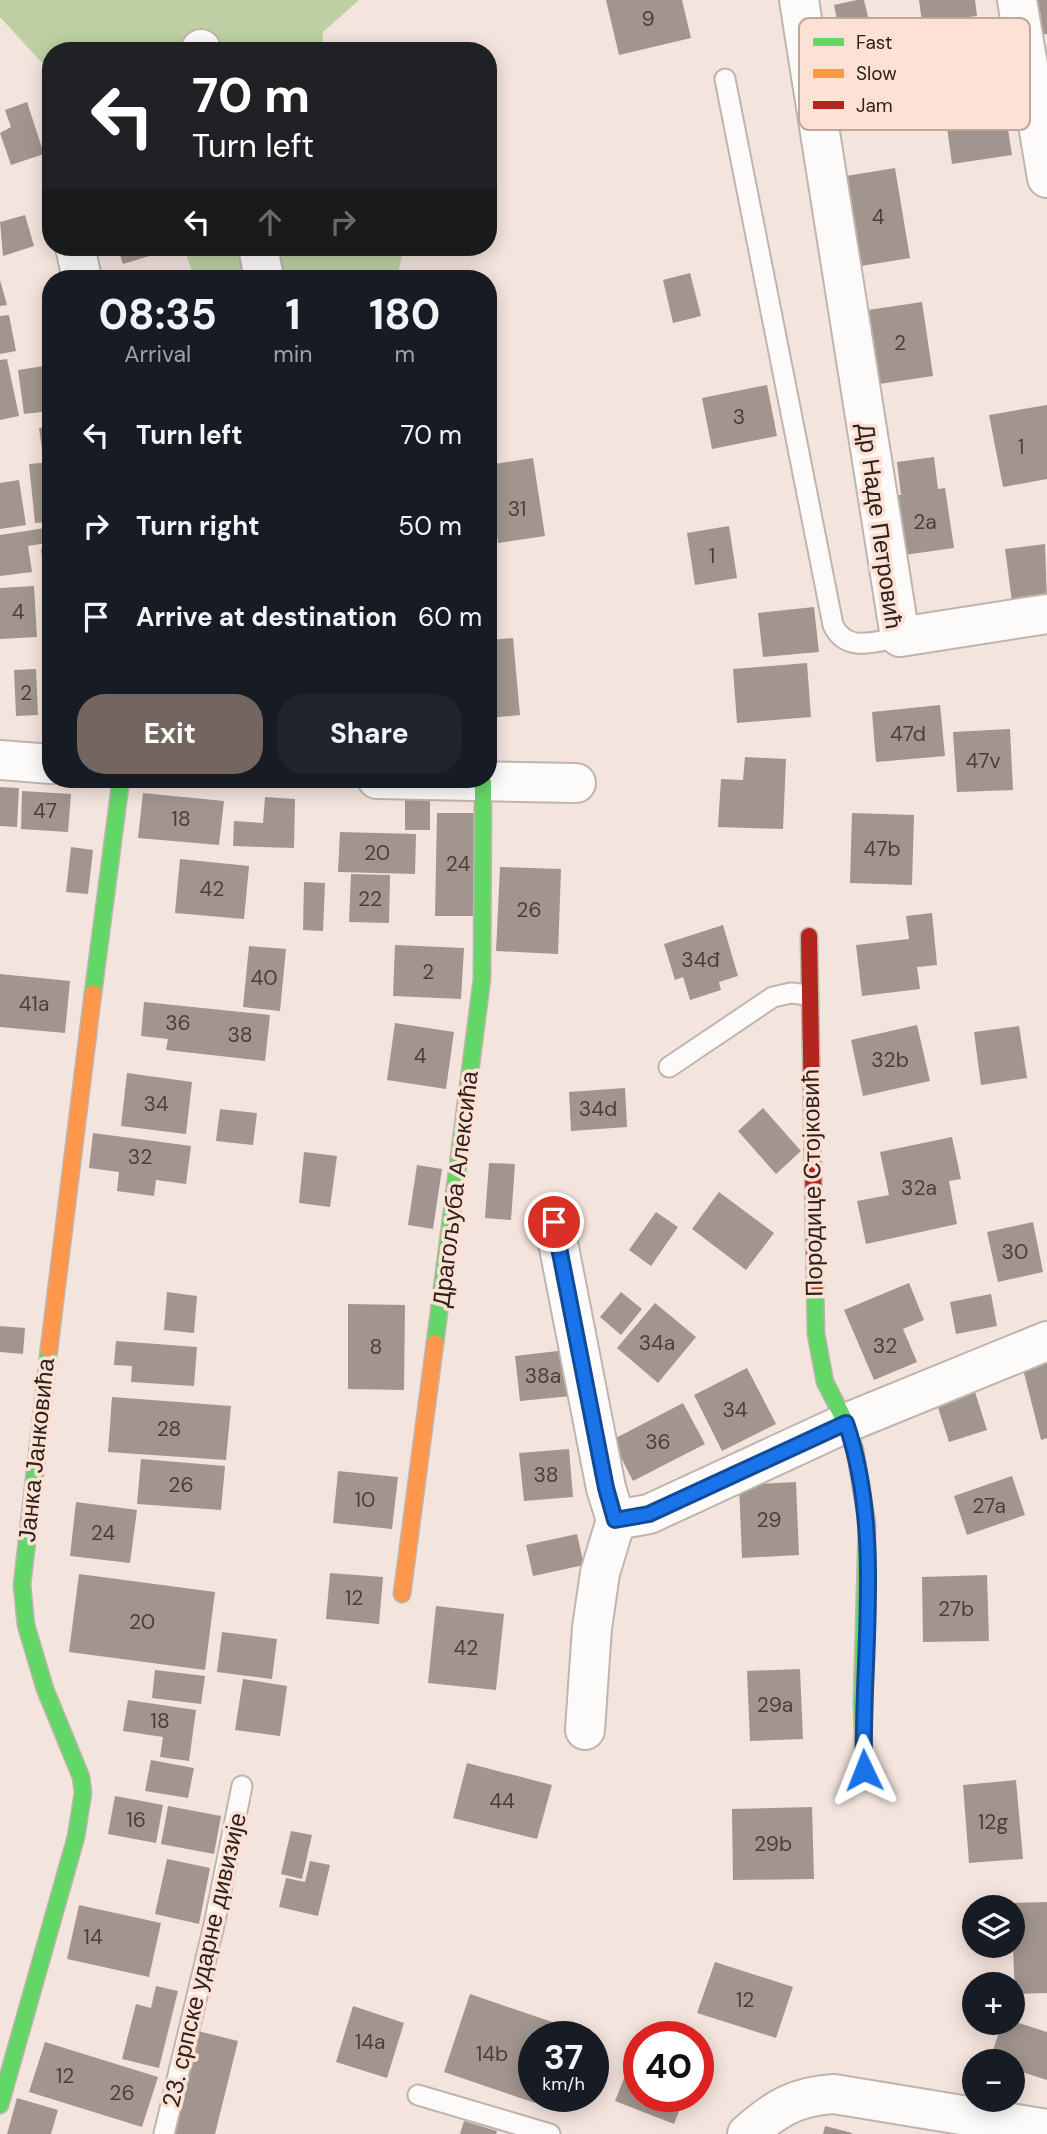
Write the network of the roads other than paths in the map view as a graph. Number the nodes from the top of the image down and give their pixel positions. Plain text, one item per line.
1 (799, 0) edge
2 (1017, 0) edge
3 (802, 18) edge
4 (1020, 18) edge
5 (1030, 77) edge
6 (725, 79) dead end
7 (820, 130) edge
8 (1047, 178) edge
9 (1047, 614) edge
10 (900, 637) junction
11 (0, 760) edge
12 (42, 763) edge
13 (497, 782) edge
14 (576, 783) dead end
15 (120, 788) edge
16 (462, 788) edge
17 (809, 936) dead end
18 (808, 995) junction
19 (669, 1067) dead end
20 (554, 1222) dead end
21 (1047, 1341) edge
22 (846, 1423) junction
23 (615, 1520) junction
24 (402, 1594) dead end
25 (585, 1730) dead end
26 (864, 1770) dead end
27 (242, 1786) dead end
28 (418, 2095) dead end
29 (0, 2105) edge
30 (966, 2124) edge
31 (1047, 2129) edge
32 (164, 2134) edge
33 (550, 2134) edge
34 (747, 2134) edge

1 - 3 street, Др Наде Петровић
2 - 4 street
5 - 8 street
6 - 10 lane, Др Наде Петровић
7 - 10 street, Др Наде Петровић
9 - 10 street
11 - 12 street
13 - 14 street
15 - 29 street, Јанка Јанковића
16 - 24 street, Драгољуба Алексића
17 - 18 street, Породице Стојковић
18 - 19 lane
18 - 22 street, Породице Стојковић
20 - 23 street
21 - 22 street
22 - 23 street
22 - 26 street, Породице Стојковић
23 - 25 street
27 - 32 lane, 23. српске ударне дивизије
28 - 33 lane
30 - 31 street
30 - 34 street

